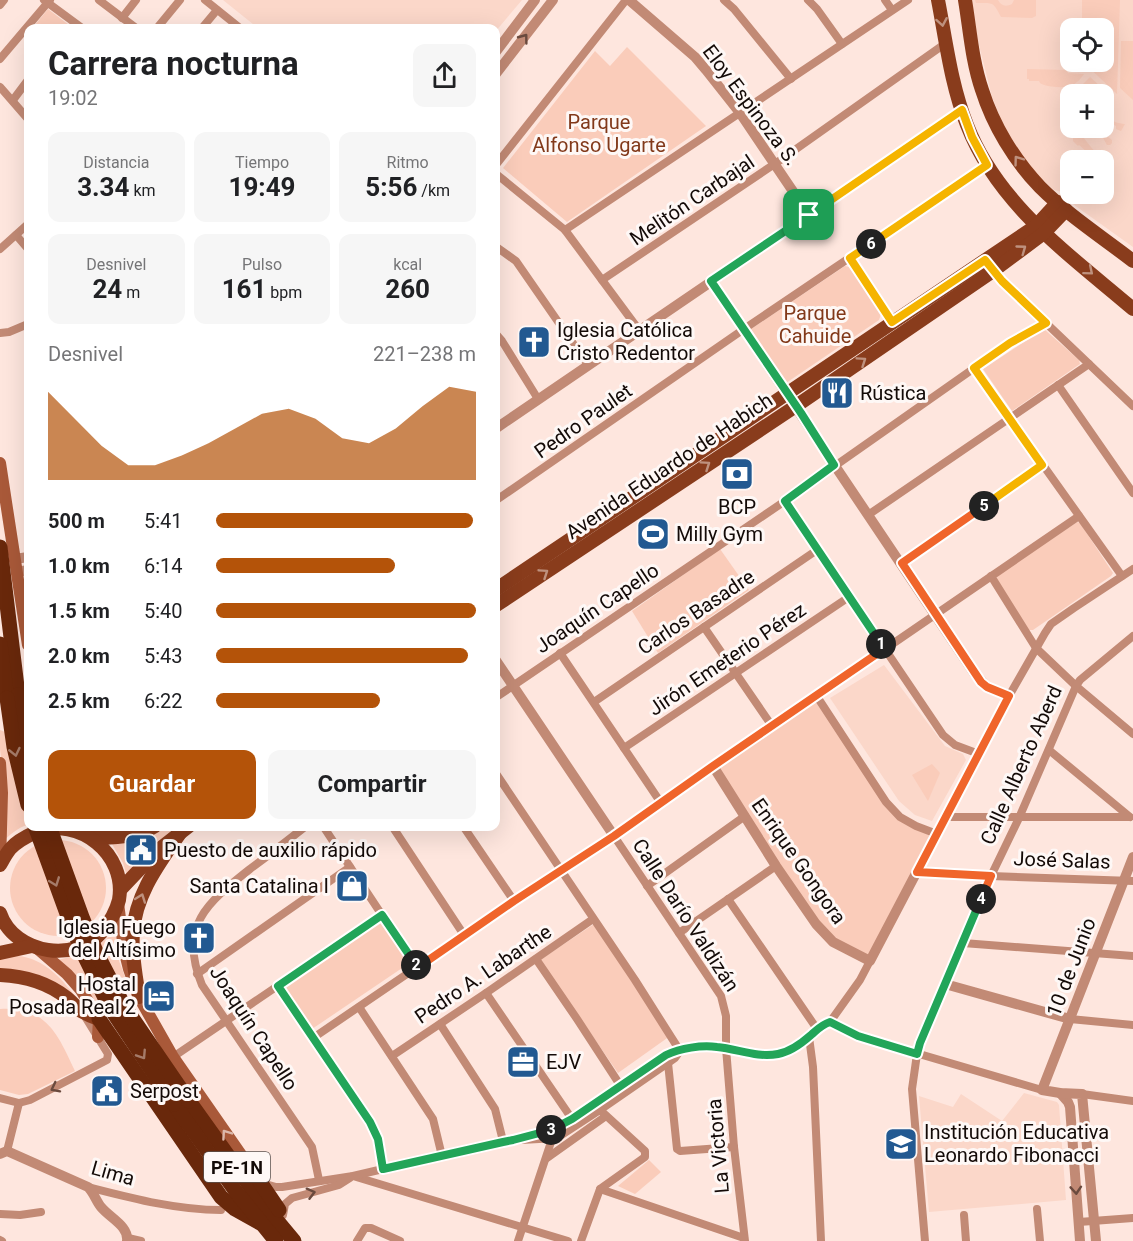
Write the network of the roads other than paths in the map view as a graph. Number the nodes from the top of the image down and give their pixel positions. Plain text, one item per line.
1 (4, 0) edge
2 (99, 0) edge
3 (136, 0) edge
4 (180, 0) edge
5 (205, 0) edge
6 (535, 0) edge
7 (553, 0) edge
8 (627, 0) edge
9 (724, 0) edge
10 (808, 0) edge
11 (885, 0) edge
12 (908, 0) edge
13 (938, 0) edge
14 (965, 0) edge
15 (47, 1) edge
16 (0, 4) edge
17 (816, 5) edge
18 (217, 10) junction
19 (892, 10) junction
20 (122, 18) junction
21 (32, 24) edge
22 (77, 24) edge
23 (129, 24) edge
24 (160, 24) edge
25 (205, 24) edge
26 (235, 24) edge
27 (24, 33) edge
28 (946, 43) junction
29 (842, 44) junction
30 (500, 46) edge
31 (0, 59) edge
32 (500, 69) edge
33 (790, 79) junction
34 (24, 85) edge
35 (0, 87) edge
36 (12, 100) junction
37 (962, 110) junction
38 (740, 113) junction
39 (24, 114) edge
40 (500, 160) edge
41 (774, 164) junction
42 (987, 165) junction
43 (500, 177) edge
44 (1062, 206) junction
45 (809, 215) junction
46 (24, 228) edge
47 (565, 230) junction
48 (1040, 230) junction
49 (16, 235) junction
50 (24, 244) edge
51 (0, 249) edge
52 (500, 250) edge
53 (850, 258) junction
54 (1133, 261) edge
55 (989, 266) junction
56 (602, 280) junction
57 (711, 281) junction
58 (1133, 309) edge
59 (892, 322) junction
60 (1046, 323) junction
61 (24, 326) edge
62 (744, 329) junction
63 (639, 330) junction
64 (0, 333) edge
65 (500, 345) edge
66 (1089, 364) junction
67 (588, 365) junction
68 (974, 368) junction
69 (1058, 385) junction
70 (787, 393) junction
71 (538, 399) junction
72 (796, 406) junction
73 (1133, 406) edge
74 (1010, 418) junction
75 (500, 426) edge
76 (0, 463) edge
77 (834, 465) junction
78 (1042, 465) junction
79 (1133, 494) edge
80 (500, 498) edge
81 (785, 501) junction
82 (868, 515) junction
83 (1079, 516) junction
84 (0, 547) edge
85 (817, 550) junction
86 (24, 558) edge
87 (15, 559) junction
88 (902, 563) junction
89 (1133, 569) edge
90 (23, 571) edge
91 (991, 576) junction
92 (1122, 576) junction
93 (500, 587) edge
94 (849, 597) junction
95 (500, 603) edge
96 (936, 616) junction
97 (704, 627) junction
98 (1132, 639) edge
99 (0, 644) edge
100 (1036, 648) junction
101 (884, 649) junction
102 (560, 653) junction
103 (500, 666) edge
104 (736, 673) junction
105 (513, 685) junction
106 (1076, 686) junction
107 (500, 694) edge
108 (816, 695) junction
109 (12, 696) junction
110 (1009, 696) junction
111 (594, 702) junction
112 (0, 725) edge
113 (24, 726) edge
114 (772, 726) junction
115 (1133, 734) edge
116 (24, 739) edge
117 (624, 748) junction
118 (1049, 750) junction
119 (979, 754) junction
120 (0, 763) edge
121 (713, 766) junction
122 (500, 779) edge
123 (24, 788) edge
124 (661, 803) junction
125 (745, 816) junction
126 (946, 817) junction
127 (1019, 818) junction
128 (1131, 818) edge
129 (37, 831) edge
130 (40, 831) edge
131 (51, 831) edge
132 (147, 831) edge
133 (184, 831) edge
134 (184, 831) edge
135 (300, 831) edge
136 (326, 831) edge
137 (395, 831) edge
138 (466, 831) edge
139 (84, 833) edge
140 (937, 834) junction
141 (614, 836) junction
142 (1133, 857) edge
143 (0, 865) edge
144 (776, 866) junction
145 (350, 867) junction
146 (562, 871) junction
147 (917, 872) junction
148 (991, 876) junction
149 (1128, 881) edge
150 (647, 886) junction
151 (119, 896) junction
152 (728, 899) junction
153 (514, 901) junction
154 (0, 913) edge
155 (382, 915) junction
156 (593, 919) junction
157 (679, 933) junction
158 (464, 935) junction
159 (963, 943) junction
160 (35, 948) junction
161 (0, 953) edge
162 (1095, 953) junction
163 (1133, 956) edge
164 (536, 959) junction
165 (870, 961) junction
166 (417, 968) junction
167 (197, 974) junction
168 (0, 975) edge
169 (945, 984) junction
170 (278, 986) junction
171 (486, 993) junction
172 (139, 997) junction
173 (359, 1007) junction
174 (82, 1011) junction
175 (99, 1019) junction
176 (1070, 1019) junction
177 (227, 1022) junction
178 (830, 1022) junction
179 (440, 1024) junction
180 (1133, 1025) edge
181 (817, 1029) junction
182 (98, 1037) junction
183 (809, 1037) junction
184 (313, 1038) junction
185 (726, 1048) junction
186 (680, 1051) junction
187 (917, 1054) junction
188 (392, 1056) junction
189 (173, 1058) junction
190 (668, 1063) junction
191 (620, 1085) junction
192 (1042, 1090) junction
193 (1060, 1093) junction
194 (1082, 1094) junction
195 (0, 1098) edge
196 (1133, 1101) edge
197 (19, 1102) junction
198 (181, 1103) junction
199 (603, 1113) junction
200 (572, 1119) junction
201 (555, 1128) junction
202 (553, 1139) junction
203 (513, 1140) junction
204 (503, 1142) junction
205 (734, 1147) junction
206 (2, 1150) edge
207 (442, 1156) junction
208 (547, 1158) junction
209 (383, 1169) junction
210 (353, 1176) junction
211 (319, 1180) junction
212 (260, 1182) junction
213 (88, 1187) junction
214 (600, 1189) junction
215 (1037, 1209) dead end
216 (221, 1210) dead end
217 (41, 1212) dead end
218 (0, 1214) edge
219 (964, 1215) dead end
220 (1133, 1218) edge
221 (1094, 1221) junction
222 (1078, 1222) junction
223 (260, 1223) junction
224 (523, 1226) junction
225 (285, 1234) edge
226 (127, 1239) edge
227 (744, 1240) edge
228 (141, 1241) edge
229 (357, 1241) edge
230 (400, 1241) edge
231 (518, 1241) edge
232 (568, 1241) edge
233 (581, 1241) edge
234 (821, 1241) edge
235 (925, 1241) edge
236 (966, 1241) edge
237 (1040, 1241) edge
238 (1080, 1241) edge
239 (1096, 1241) edge

1 - 16 street
2 - 20 street
3 - 20 street
4 - 24 street
5 - 18 street
6 - 30 street
32 -> 7 street
8 - 38 street, Eloy Espinoza S.
8 - 40 street
9 - 33 street
10 - 17 street
11 - 19 street
12 - 19 street
13 -> 28 main road
44 -> 14 main road
15 - 21 street
15 - 22 street
17 - 29 street
18 - 25 street
18 - 26 street
19 - 29 street
20 - 23 street
27 - 31 street
28 - 37 main road
28 - 41 street, Melitón Carbajal
29 - 33 street
33 - 38 street
34 - 36 street
35 - 36 street
36 - 39 street
37 - 42 main road
37 - 45 street
38 - 41 street, Eloy Espinoza S.
38 - 47 street
41 - 45 street, Eloy Espinoza S.
41 - 56 street, Melitón Carbajal
42 - 48 main road
42 - 53 street, Pedro Paulet
43 - 47 street
44 - 48 main road, Avenida Eduardo de Habich
44 - 54 main road
45 - 57 street
46 - 49 street
47 - 56 street
48 - 55 main road, Avenida Eduardo de Habich
48 -> 58 main road
49 - 50 street
49 - 51 street
52 - 67 street
53 - 59 street
53 - 62 street, Pedro Paulet
55 - 59 main road, Avenida Eduardo de Habich
55 - 60 street
72 -> 55 main road, Avenida Eduardo de Habich
56 - 63 street
57 - 62 street
57 - 63 street
59 - 70 main road, Avenida Eduardo de Habich
60 - 66 street
60 - 68 street, Joaquín Capello
61 - 64 street
62 - 70 street
62 - 80 street, Pedro Paulet
63 - 67 street
65 - 71 street
66 - 69 street
66 - 73 street
67 - 71 street
68 - 74 street
68 - 77 street, Joaquín Capello
69 - 74 street
69 - 79 street
70 - 72 street
70 - 93 main road, Avenida Eduardo de Habich
71 - 75 street
72 - 77 street
95 -> 72 main road, Avenida Eduardo de Habich
74 - 78 street
74 - 82 street
76 - 87 main road
77 - 81 street, Joaquín Capello
77 - 82 street
78 - 83 street
78 - 88 street
81 - 85 street
81 - 102 street, Joaquín Capello
82 - 88 street
83 - 91 street
83 - 92 street
84 - 109 highway
85 - 94 street
85 - 97 street, Carlos Basadre
86 - 87 street
87 - 90 main road
88 - 96 street
89 - 92 street
91 - 96 street
91 - 100 street
92 - 100 street
94 - 101 street
94 - 104 street, Jirón Emeterio Pérez
96 - 101 street
96 - 110 street
97 - 104 street
97 - 111 street, Carlos Basadre
98 - 106 street, Calle Alberto Aberd
99 - 109 highway
100 - 106 street
100 - 110 street
101 - 108 street
101 - 119 street
102 - 105 street, Joaquín Capello
102 - 111 street
103 - 105 street, Calle Darío Valdizán
104 - 114 street
104 - 117 street, Jirón Emeterio Pérez
105 - 107 street, Joaquín Capello
105 - 141 street, Calle Darío Valdizán
106 - 115 street
106 - 118 street, Calle Alberto Aberd
108 - 114 street
108 - 140 street
109 - 116 highway, bridge
109 -> 123 highway, bridge
110 - 119 street
111 - 117 street
112 - 113 main road
114 - 121 street
117 - 124 street
118 - 127 street, Calle Alberto Aberd
118 - 128 street
119 - 126 street
120 - 143 main road
121 - 124 street
121 - 125 street, Enrique Gongora
122 - 146 street
124 - 141 street
125 - 144 street, Enrique Gongora
125 - 150 street
126 - 127 street
126 - 140 street
127 - 128 street
127 - 148 street, Calle Alberto Aberd
129 -> 198 highway, PE-1N, bridge
130 - 143 main road
131 - 198 highway, PE-1N, bridge
132 - 139 main road
133 - 151 main road
172 -> 134 main road
135 - 167 street, Joaquín Capello
136 - 145 street
137 - 158 street
138 - 153 street
139 - 151 main road
140 - 147 street
141 - 146 street
141 - 150 street, Calle Darío Valdizán
142 - 149 street, 10 de Junio
144 - 152 street
144 - 165 street, Enrique Gongora
145 - 155 street
145 - 167 street
146 - 153 street
146 - 156 street
147 - 148 street, José Salas
147 - 165 street
148 - 149 street, José Salas
148 - 159 street, Calle Alberto Aberd
149 - 162 street, 10 de Junio
150 - 157 street, Calle Darío Valdizán
151 - 160 main road
151 - 172 main road
152 - 157 street
152 - 181 street
153 - 158 street
154 - 160 main road
155 - 166 street
155 - 170 street
156 - 164 street, Pedro A. Labarthe
156 - 186 street
157 - 185 street, Calle Darío Valdizán
158 - 166 street
159 - 162 street
159 - 169 street, Calle Alberto Aberd
160 - 161 main road
160 - 175 main road
162 - 163 street
162 - 176 street, 10 de Junio
164 - 171 street, Pedro A. Labarthe
164 - 191 street
165 - 178 street
166 - 173 street
167 - 177 street, Joaquín Capello
168 - 174 main road
169 - 176 street
169 - 187 street, Calle Alberto Aberd
170 - 177 street
170 - 184 street
171 - 179 street, Pedro A. Labarthe
171 - 200 street
172 - 175 main road
172 - 189 main road
173 - 184 street
173 - 188 street
174 - 175 main road
174 - 182 street
175 - 182 main road
175 - 223 highway
176 - 180 street
176 - 192 street, 10 de Junio
177 - 189 street
177 - 211 street, Joaquín Capello
178 - 181 street
178 - 187 street
179 - 188 street, Pedro A. Labarthe
179 - 204 street
181 - 183 street
182 -> 197 street
183 - 185 street
183 - 234 street
184 - 209 street
185 - 186 street
185 - 205 street, La Victoria
186 - 190 street
186 - 191 street
187 - 192 street
187 - 235 street, Calle Alberto Aberd
188 - 207 street
212 -> 189 main road
190 - 199 street
190 - 205 street
191 - 200 street
192 - 193 street
193 - 194 street
193 -> 222 street
194 - 196 street
194 - 221 street
195 - 197 street
197 - 206 street
198 - 223 highway, PE-1N
198 - 225 highway, PE-1N
199 - 202 street
199 - 208 street
199 - 214 street
200 - 201 street
201 - 202 street
201 - 203 street
202 - 203 street
202 - 208 street
203 - 204 street
204 - 207 street
205 - 227 street, La Victoria
206 - 213 street, Lima
207 - 209 street
208 - 224 street
209 - 210 street
210 - 211 street
210 - 224 street
225 -> 210 street
211 - 212 street
212 - 225 highway
213 - 216 street, Lima
213 - 226 street
214 - 227 street
214 - 233 street
215 - 237 street
217 - 218 street
219 - 236 street
220 - 221 street
221 - 222 street
221 - 239 street
222 - 238 street
223 - 225 highway, PE-1N
224 - 231 street
224 - 232 street
226 - 228 street
229 - 230 street

